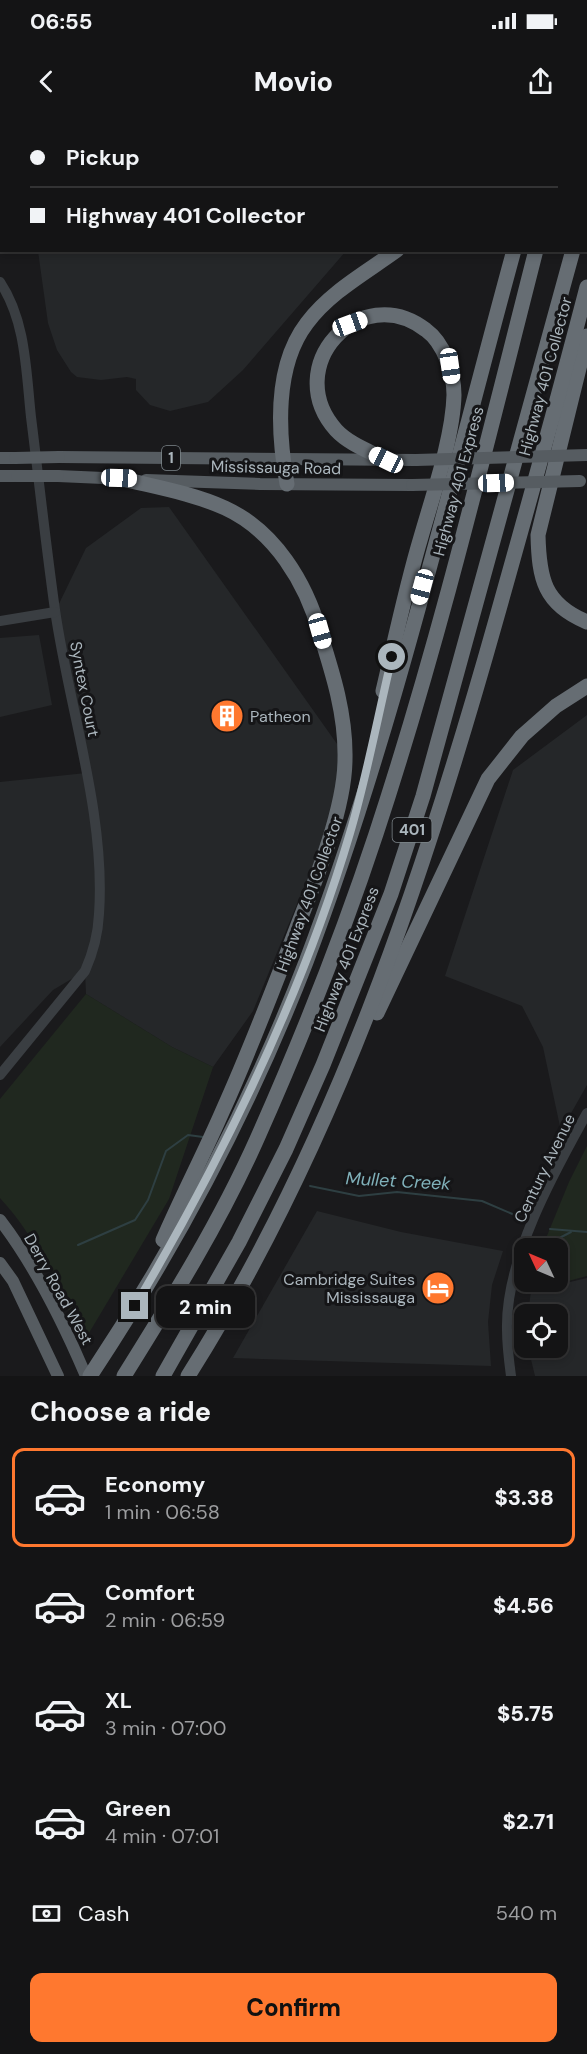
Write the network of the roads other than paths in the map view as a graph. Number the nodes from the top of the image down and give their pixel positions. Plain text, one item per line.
1 (394, 252) edge
2 (513, 252) edge
3 (535, 252) edge
4 (572, 252) edge
5 (0, 282) edge
6 (587, 287) edge
7 (587, 336) edge
8 (587, 455) edge
9 (0, 458) edge
10 (283, 459) junction
11 (386, 460) junction
12 (0, 476) edge
13 (119, 478) junction
14 (585, 481) edge
15 (287, 484) junction
16 (55, 612) junction
17 (0, 621) edge
18 (587, 622) edge
19 (587, 686) edge
20 (351, 831) junction
21 (0, 1075) edge
22 (331, 1104) junction
23 (587, 1113) edge
24 (0, 1220) edge
25 (0, 1263) edge
26 (135, 1306) junction
27 (58, 1376) edge
28 (88, 1376) edge
29 (124, 1376) edge
30 (163, 1376) edge
31 (188, 1376) edge
32 (512, 1376) edge

1 - 10 highway
2 - 20 highway, Highway 401 Collector
3 - 29 highway, Highway 401 Express / 401
4 - 30 highway, Highway 401 Express / 401
5 - 16 street, Syntex Court
6 - 22 highway, Highway 401 Collector / 401
7 - 18 highway
8 - 11 main road, Mississauga Road / 1, bridge
9 - 10 main road, Mississauga Road / 1, bridge
10 - 11 main road, Mississauga Road / 1
10 - 15 highway
11 - 20 highway
12 - 13 main road, Mississauga Road / 1, bridge
13 - 15 main road, Mississauga Road / 1
13 - 26 highway
14 - 15 main road, Mississauga Road / 1, bridge
16 - 17 street
16 - 21 street, Syntex Court
19 - 22 highway
20 - 26 highway, Highway 401 Collector
22 - 31 highway, Highway 401 Collector / 401
23 - 32 street, Century Avenue
24 - 28 main road, Derry Road West
25 - 27 main road
26 - 28 highway, Highway 401 Collector

